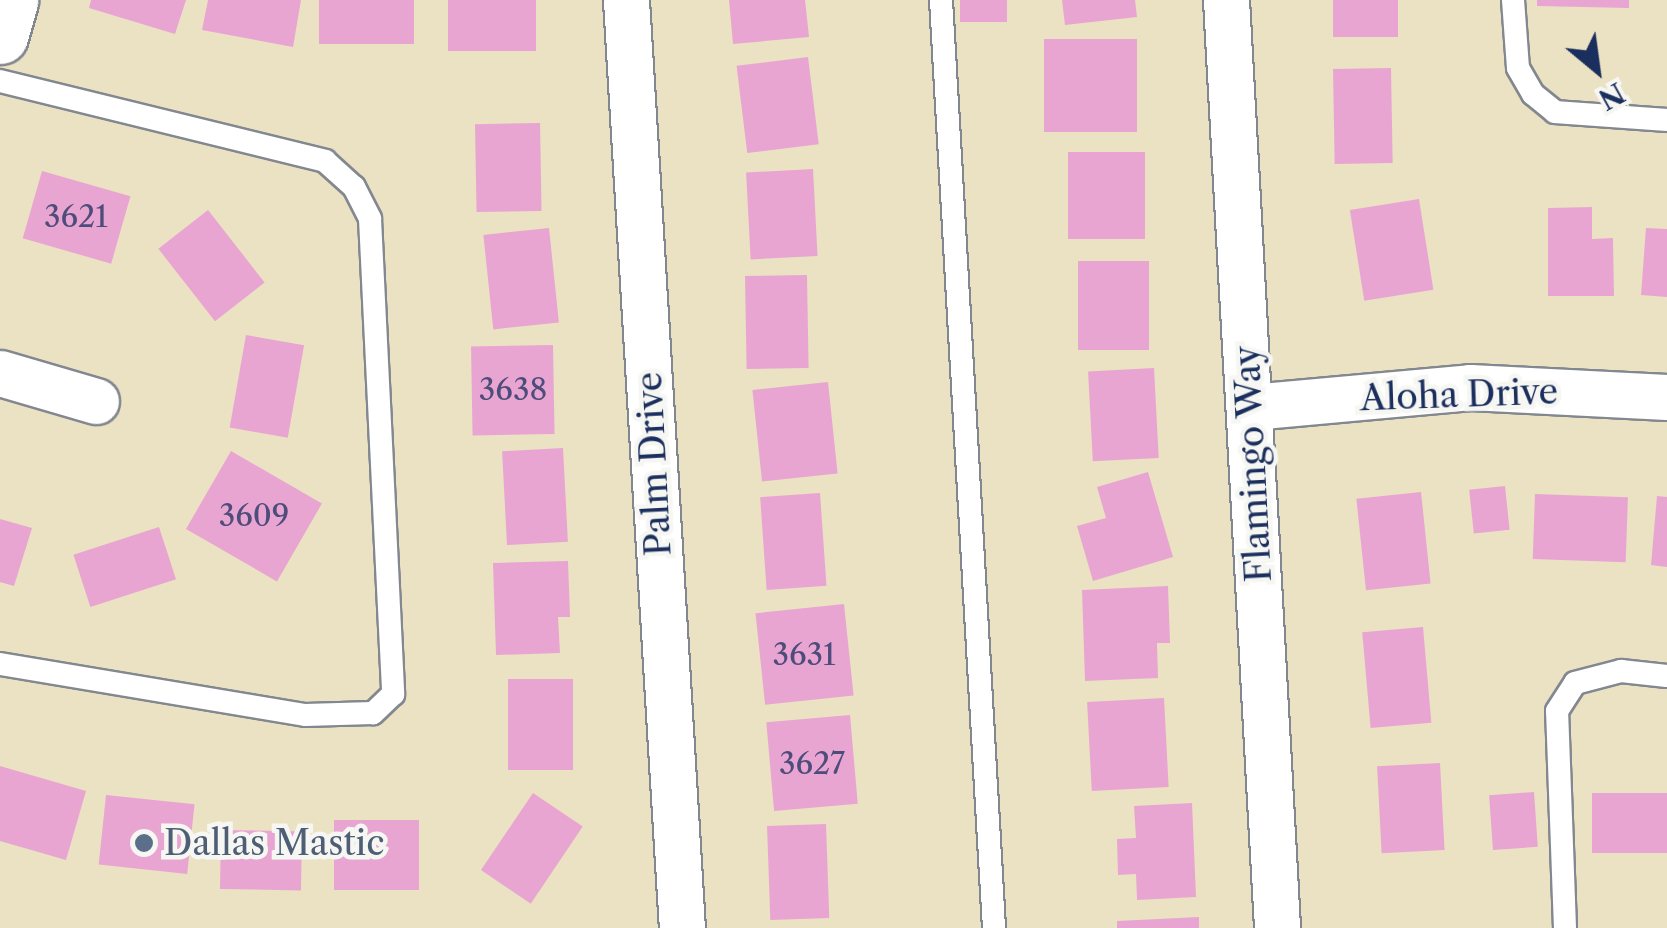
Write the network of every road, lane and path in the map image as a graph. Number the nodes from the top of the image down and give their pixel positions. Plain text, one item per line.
1 (10, 0) edge
2 (626, 0) edge
3 (941, 0) edge
4 (1226, 0) edge
5 (1513, 0) edge
6 (0, 36) edge
7 (0, 81) edge
8 (1667, 120) edge
9 (0, 373) edge
10 (1667, 397) edge
11 (96, 401) dead end
12 (1251, 406) junction
13 (0, 664) edge
14 (1667, 676) edge
15 (682, 928) edge
16 (994, 928) edge
17 (1277, 928) edge
18 (1565, 928) edge

1 - 6 main road
2 - 15 street, Palm Drive
3 - 16 lane
4 - 12 street, Flamingo Way
5 - 8 lane
7 - 13 lane
9 - 11 street
10 - 12 street, Aloha Drive
12 - 17 street, Flamingo Way
14 - 18 lane

